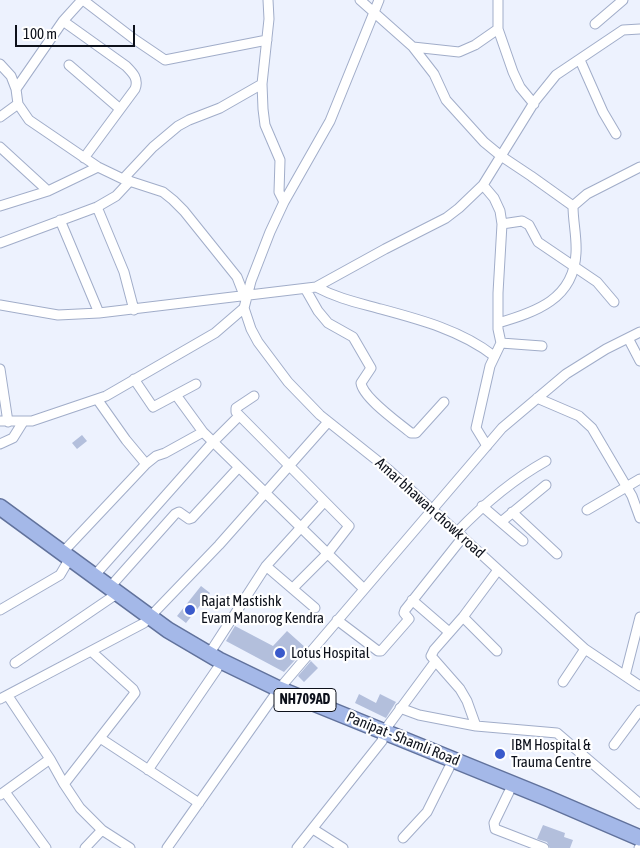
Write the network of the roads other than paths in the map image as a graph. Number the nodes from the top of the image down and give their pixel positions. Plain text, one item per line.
1 (82, 0) edge
2 (268, 0) edge
3 (360, 0) edge
4 (380, 0) edge
5 (498, 0) edge
6 (623, 0) edge
7 (374, 13) junction
8 (63, 21) junction
9 (595, 24) dead end
10 (498, 29) junction
11 (640, 29) edge
12 (266, 40) junction
13 (413, 46) junction
14 (580, 60) junction
15 (0, 64) edge
16 (69, 65) dead end
17 (262, 84) junction
18 (16, 89) junction
19 (18, 104) junction
20 (534, 104) junction
21 (120, 109) junction
22 (0, 117) edge
23 (616, 134) dead end
24 (0, 147) edge
25 (500, 156) junction
26 (84, 158) junction
27 (98, 167) junction
28 (640, 167) edge
29 (127, 180) junction
30 (483, 185) junction
31 (48, 190) junction
32 (284, 202) junction
33 (0, 206) edge
34 (97, 206) junction
35 (574, 206) junction
36 (60, 220) junction
37 (502, 224) junction
38 (0, 243) edge
39 (574, 266) junction
40 (316, 287) junction
41 (306, 290) junction
42 (245, 295) junction
43 (614, 302) dead end
44 (0, 305) edge
45 (244, 308) junction
46 (134, 310) junction
47 (99, 313) junction
48 (498, 323) junction
49 (640, 332) edge
50 (628, 338) junction
51 (501, 343) junction
52 (542, 346) dead end
53 (494, 356) junction
54 (640, 362) edge
55 (0, 369) edge
56 (134, 379) junction
57 (196, 384) dead end
58 (176, 395) junction
59 (254, 396) dead end
60 (537, 398) junction
61 (97, 400) junction
62 (444, 402) dead end
63 (239, 416) junction
64 (4, 422) edge
65 (23, 422) junction
66 (328, 422) junction
67 (203, 432) junction
68 (213, 442) junction
69 (0, 444) edge
70 (487, 446) junction
71 (546, 461) dead end
72 (146, 464) junction
73 (290, 465) junction
74 (239, 467) junction
75 (640, 479) edge
76 (546, 485) dead end
77 (627, 486) junction
78 (265, 492) junction
79 (324, 502) junction
80 (482, 506) junction
81 (0, 507) edge
82 (432, 510) junction
83 (587, 510) dead end
84 (512, 512) junction
85 (640, 518) edge
86 (0, 519) edge
87 (501, 522) junction
88 (302, 527) junction
89 (460, 535) junction
90 (523, 541) dead end
91 (328, 553) junction
92 (557, 554) dead end
93 (66, 558) junction
94 (266, 566) junction
95 (498, 570) junction
96 (94, 575) junction
97 (292, 588) junction
98 (364, 589) junction
99 (113, 593) junction
100 (412, 600) junction
101 (2, 607) edge
102 (315, 608) dead end
103 (462, 617) junction
104 (640, 617) edge
105 (147, 620) junction
106 (337, 620) junction
107 (449, 632) junction
108 (585, 649) junction
109 (91, 651) junction
110 (497, 651) dead end
111 (209, 654) junction
112 (435, 662) junction
113 (15, 663) dead end
114 (217, 669) junction
115 (625, 676) junction
116 (564, 682) dead end
117 (640, 686) edge
118 (276, 693) junction
119 (4, 697) edge
120 (400, 708) junction
121 (640, 710) edge
122 (476, 726) junction
123 (383, 736) junction
124 (100, 738) junction
125 (614, 745) dead end
126 (50, 759) junction
127 (449, 768) junction
128 (148, 770) junction
129 (64, 784) junction
130 (509, 792) junction
131 (2, 794) edge
132 (199, 803) junction
133 (640, 804) edge
134 (314, 829) junction
135 (102, 830) junction
136 (403, 838) dead end
137 (640, 838) edge
138 (46, 848) edge
139 (85, 848) edge
140 (130, 848) edge
141 (167, 848) edge
142 (297, 848) edge
143 (343, 848) edge
144 (544, 848) edge
145 (640, 848) edge

1 - 8 street
1 - 12 street
2 - 12 street
3 - 7 street
4 - 7 street
5 - 10 street
6 - 9 street
7 - 13 street
7 - 32 street
8 - 18 street
8 - 21 street
10 - 13 street
10 - 20 street
11 - 14 street
12 - 17 street
13 - 25 street
14 - 20 street
14 - 23 street
15 - 18 street
16 - 21 street
17 - 29 street
17 - 32 street
18 - 19 street
19 - 22 street
19 - 26 street
20 - 25 street
21 - 26 street
24 - 31 street
25 - 30 street
25 - 35 street
26 - 27 street
27 - 29 street
27 - 31 street
28 - 35 street
29 - 34 street
29 - 42 street
30 - 37 street
30 - 40 street
31 - 33 street
32 - 42 street
34 - 36 street
34 - 46 street
35 - 39 street
36 - 38 street
36 - 47 street
37 - 39 street
37 - 48 street
39 - 43 street
39 - 48 street
40 - 41 street
40 - 53 street
41 - 42 street
41 - 62 street
42 - 45 street
42 - 46 street
44 - 47 street
45 - 56 street
45 - 66 street, Amar bhawan chowk road
46 - 47 street
48 - 51 street
49 - 50 street
50 - 54 street
50 - 60 street
51 - 52 street
51 - 53 street
53 - 70 street
55 - 64 street
56 - 58 street
56 - 61 street
57 - 58 street
58 - 67 street
59 - 63 street
60 - 70 street
60 - 77 street
61 - 65 street
61 - 72 street
63 - 68 street
63 - 73 street
64 - 65 street
65 - 69 street
66 - 73 street
66 - 82 street, Amar bhawan chowk road
67 - 68 street
67 - 72 street
68 - 74 street
68 - 96 street
70 - 82 street
71 - 80 street
72 - 93 street
73 - 78 street
73 - 79 street
74 - 78 street
74 - 99 street
75 - 77 street
76 - 84 street
77 - 83 street
77 - 85 street
78 - 88 street
78 - 105 street
79 - 88 street
79 - 91 street
80 - 87 street
80 - 89 street
81 - 93 highway, Panipat - Shamli Road / NH709AD
82 - 89 street, Amar bhawan chowk road
82 - 98 street
84 - 87 street
84 - 92 street
86 - 93 highway, Panipat - Shamli Road / NH709AD
87 - 90 street
88 - 91 street
88 - 94 street
89 - 95 street, Amar bhawan chowk road
89 - 100 street
91 - 97 street
91 - 98 street
93 - 96 highway, Panipat - Shamli Road / NH709AD
93 - 99 highway, Panipat - Shamli Road / NH709AD
93 - 101 street
94 - 97 street
94 - 111 street
95 - 103 street
95 - 108 street, Amar bhawan chowk road
96 - 99 highway, Panipat - Shamli Road / NH709AD
97 - 102 street
98 - 106 street
99 - 105 highway, Panipat - Shamli Road / NH709AD
99 - 113 street
100 - 106 street
100 - 107 street
103 - 107 street
103 - 110 street
104 - 115 street
105 - 109 street
105 - 111 highway, Panipat - Shamli Road / NH709AD
105 - 114 highway, Panipat - Shamli Road / NH709AD
106 - 118 street
107 - 112 street
108 - 115 street, Amar bhawan chowk road
108 - 116 street
109 - 119 street
109 - 124 street
111 - 118 highway, Panipat - Shamli Road / NH709AD
112 - 120 street
112 - 122 street
114 - 118 highway, Panipat - Shamli Road / NH709AD
114 - 128 street
115 - 117 street, Amar bhawan chowk road
118 - 123 highway, Panipat - Shamli Road / NH709AD
118 - 132 street
119 - 126 street
120 - 122 street
120 - 123 street
121 - 125 street
122 - 133 street
123 - 127 highway, Panipat - Shamli Road / NH709AD
123 - 134 street
123 - 137 highway, Panipat - Shamli Road / NH709AD
124 - 128 street
124 - 129 street
126 - 129 street
126 - 131 street
127 - 130 highway, Panipat - Shamli Road / NH709AD
127 - 136 street
128 - 132 street
129 - 135 street
130 - 144 street
130 - 145 highway, Panipat - Shamli Road / NH709AD
131 - 138 street
132 - 141 street
134 - 142 street
134 - 143 street
135 - 139 street
135 - 140 street

